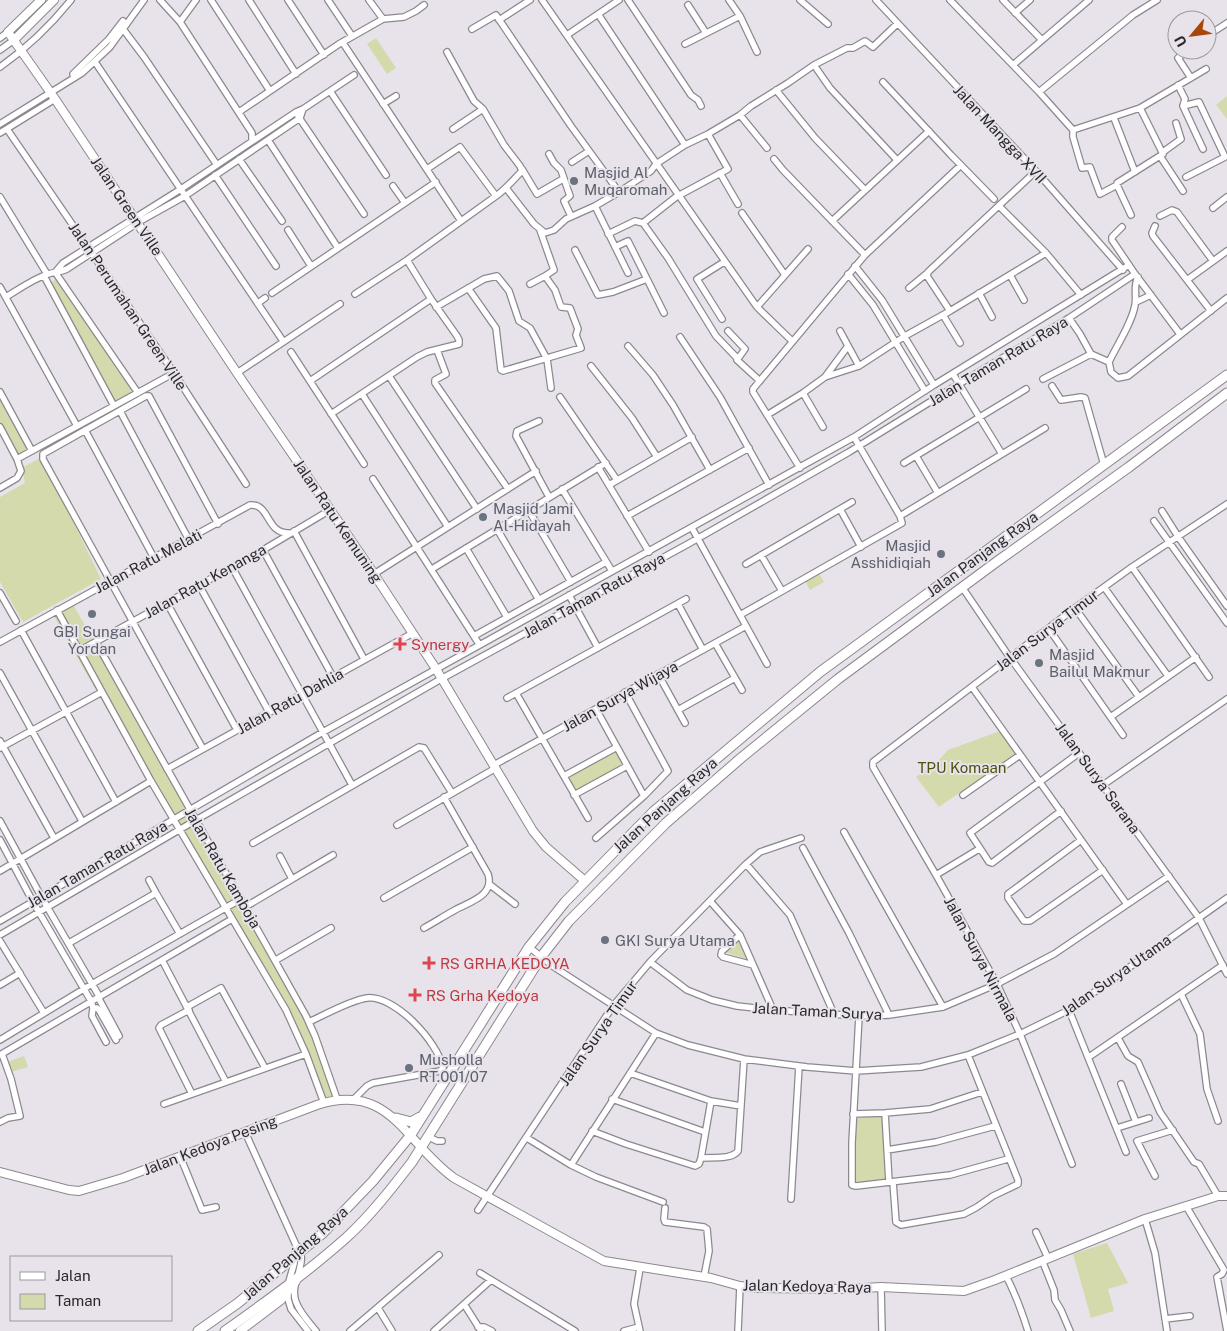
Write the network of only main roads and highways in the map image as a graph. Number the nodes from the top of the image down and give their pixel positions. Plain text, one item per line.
1 (1227, 375) edge
2 (1227, 393) edge
3 (776, 708) junction
4 (763, 720) junction
5 (786, 721) junction
6 (771, 733) junction
7 (422, 1115) junction
8 (396, 1118) road end
9 (198, 1331) edge
10 (226, 1331) edge

1 - 3 main road, Jalan Panjang Raya
2 - 5 main road, Jalan Panjang Raya
3 - 4 main road, Jalan Panjang Raya
3 - 5 main road
4 - 6 main road
4 - 7 main road, Jalan Panjang Raya
5 - 6 main road, Jalan Panjang Raya
6 - 10 main road, Jalan Panjang Raya
7 - 8 main road
7 - 9 main road, Jalan Panjang Raya

